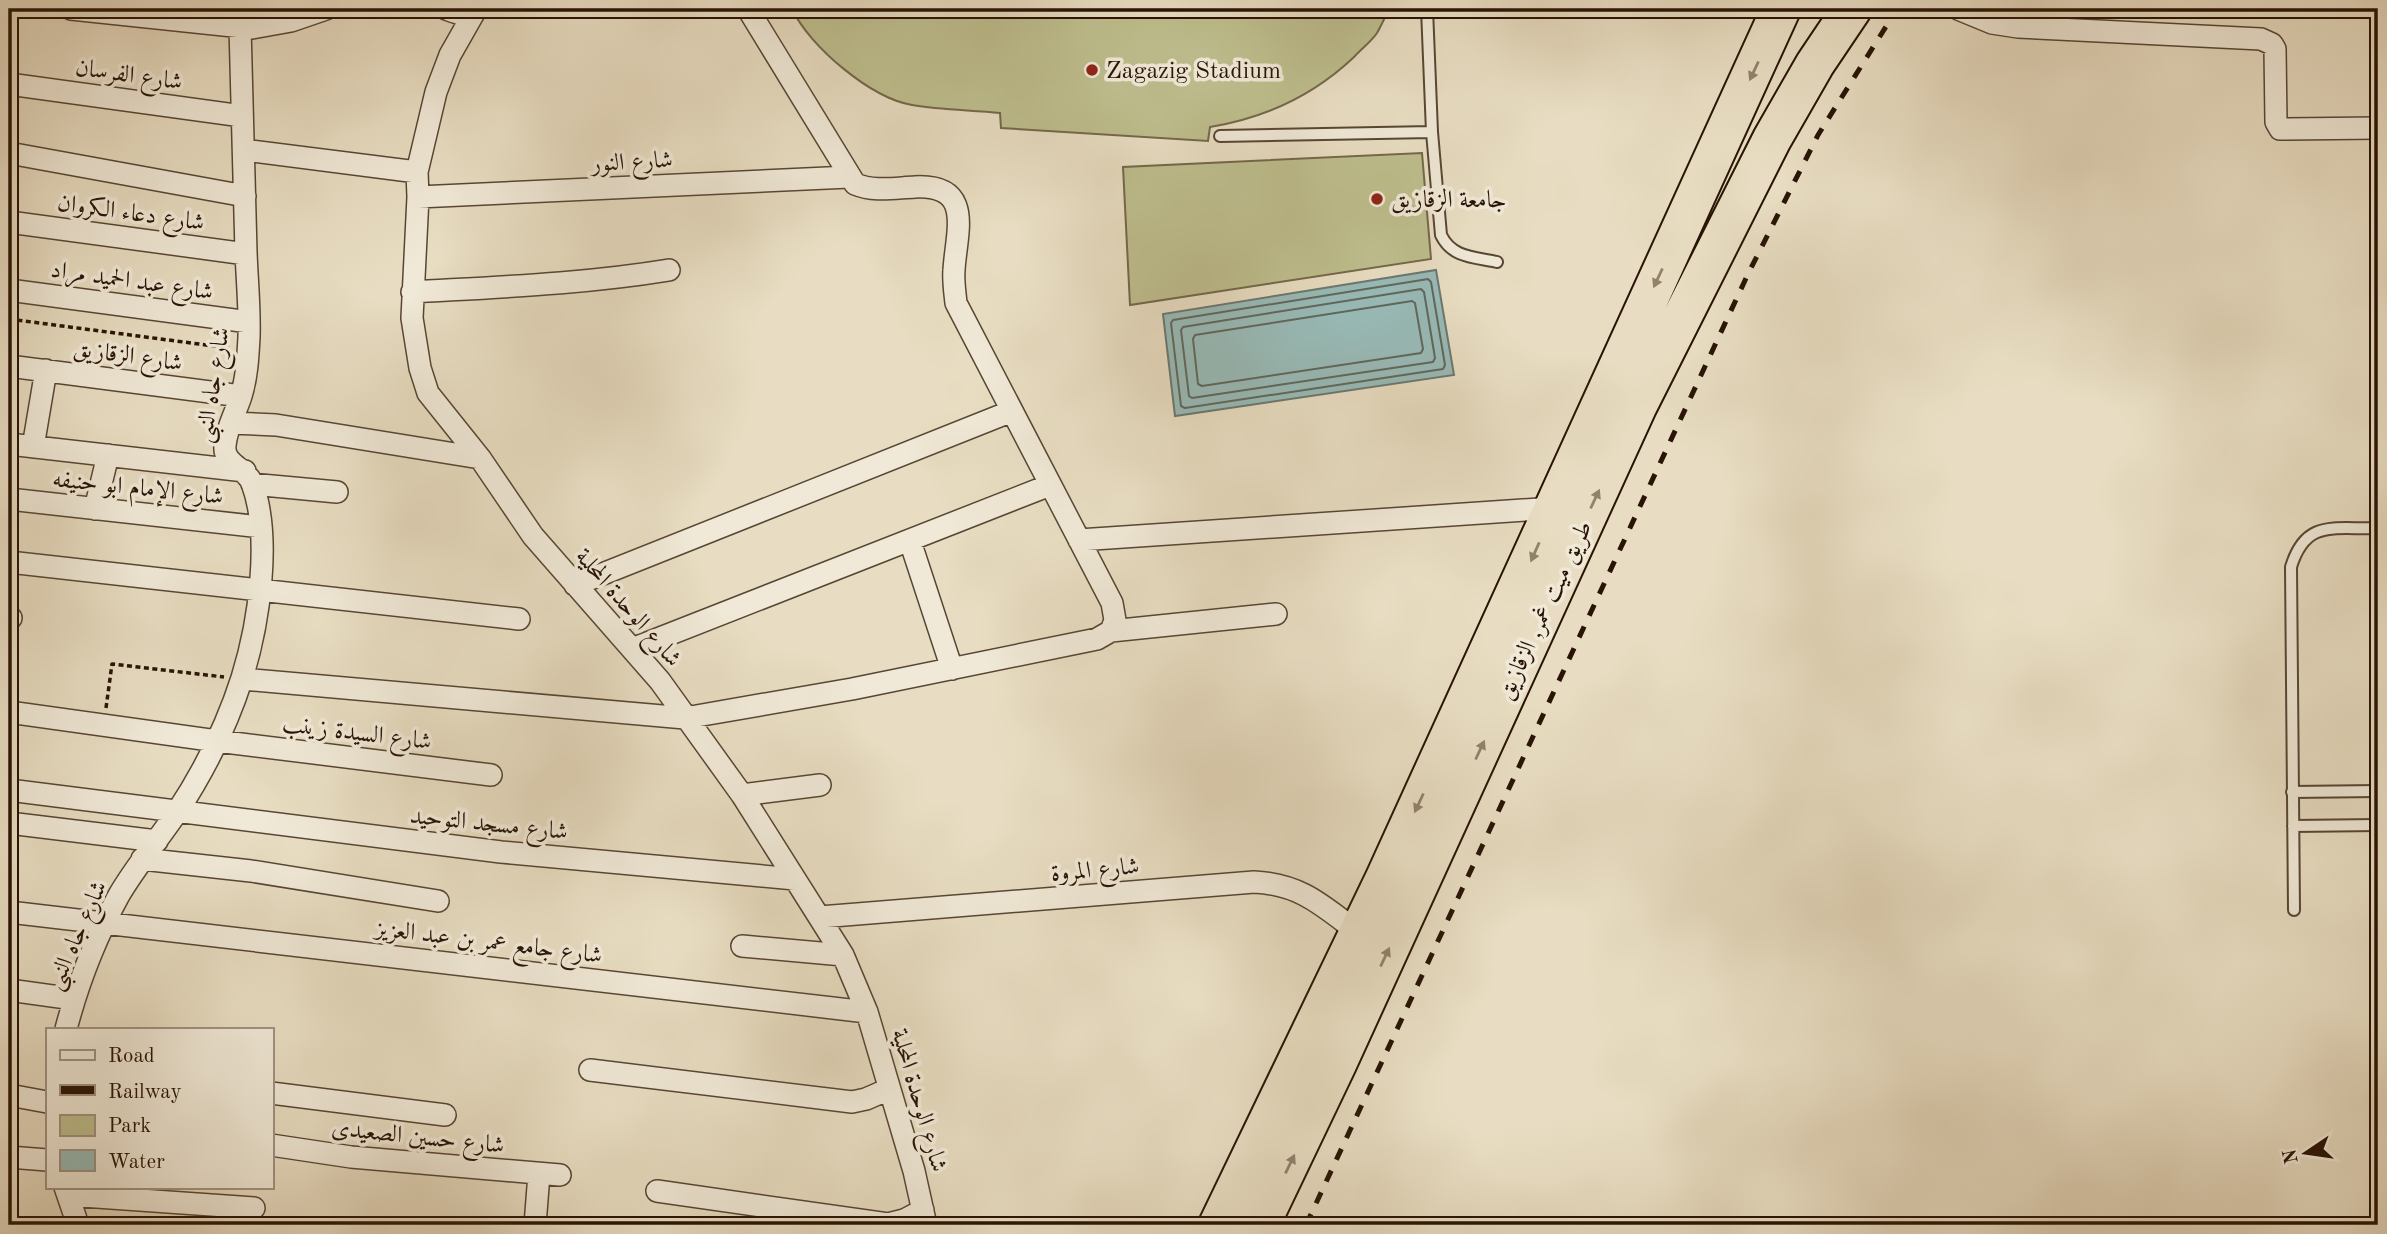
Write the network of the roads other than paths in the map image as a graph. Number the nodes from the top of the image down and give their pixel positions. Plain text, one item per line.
1 (71, 9) edge
2 (326, 9) edge
3 (446, 9) edge
4 (748, 9) edge
5 (1427, 9) edge
6 (1958, 9) edge
7 (475, 10) edge
8 (1778, 16) edge
9 (1844, 21) edge
10 (240, 27) junction
11 (9, 84) edge
12 (242, 116) junction
13 (2378, 128) edge
14 (1432, 132) junction
15 (1220, 136) dead end
16 (244, 150) junction
17 (9, 153) edge
18 (417, 172) junction
19 (849, 177) junction
20 (245, 196) junction
21 (418, 197) junction
22 (9, 222) edge
23 (246, 254) junction
24 (1497, 262) dead end
25 (669, 270) dead end
26 (9, 290) edge
27 (412, 292) junction
28 (249, 322) junction
29 (9, 366) edge
30 (46, 370) junction
31 (241, 396) junction
32 (1012, 411) junction
33 (231, 423) junction
34 (9, 444) edge
35 (33, 447) junction
36 (108, 455) junction
37 (480, 458) junction
38 (249, 477) junction
39 (1050, 485) junction
40 (337, 492) dead end
41 (9, 499) edge
42 (1554, 508) junction
43 (95, 509) junction
44 (261, 527) junction
45 (2378, 528) edge
46 (1079, 540) junction
47 (909, 541) junction
48 (9, 562) edge
49 (575, 585) junction
50 (260, 591) junction
51 (1276, 614) dead end
52 (519, 619) dead end
53 (1111, 631) junction
54 (632, 649) junction
55 (952, 668) junction
56 (242, 679) junction
57 (9, 712) edge
58 (685, 718) junction
59 (216, 741) junction
60 (491, 775) dead end
61 (820, 785) dead end
62 (9, 790) edge
63 (2292, 792) junction
64 (2378, 792) edge
65 (742, 795) junction
66 (177, 812) junction
67 (9, 823) edge
68 (2378, 825) edge
69 (2292, 826) junction
70 (157, 841) junction
71 (142, 859) junction
72 (795, 879) junction
73 (438, 901) dead end
74 (2294, 910) dead end
75 (9, 912) edge
76 (820, 917) junction
77 (106, 923) junction
78 (1359, 933) junction
79 (742, 946) dead end
80 (843, 955) junction
81 (9, 990) edge
82 (74, 999) junction
83 (867, 1012) junction
84 (66, 1028) edge
85 (590, 1070) dead end
86 (889, 1089) junction
87 (273, 1093) edge
88 (9, 1095) edge
89 (46, 1102) edge
90 (445, 1115) dead end
91 (273, 1145) edge
92 (9, 1157) edge
93 (46, 1160) edge
94 (66, 1191) edge
95 (657, 1191) dead end
96 (254, 1208) dead end
97 (925, 1218) edge
98 (78, 1225) edge
99 (535, 1225) edge
100 (1218, 1225) edge
101 (1260, 1225) edge

1 - 10 street
2 - 10 street
3 - 7 street
4 - 19 street
5 - 14 lane
6 - 13 street
7 - 18 street, شارع الوحدة المحلية
8 - 9 highway
8 -> 42 highway, طريق ميت غمر, الزقازيق
101 -> 9 highway, طريق ميت غمر, الزقازيق
10 - 12 street, شارع جاه النبى
11 - 12 street, شارع الفرسان
12 - 16 street, شارع جاه النبى
14 - 15 lane
14 - 24 lane
16 - 18 street
16 - 20 street, شارع جاه النبى
17 - 20 street
18 - 21 street, شارع الوحدة المحلية
19 - 21 street, شارع النور
19 - 32 street
20 - 23 street, شارع جاه النبى
21 - 27 street, شارع الوحدة المحلية
22 - 23 street, شارع دعاء الكروان
23 - 28 street, شارع جاه النبى
25 - 27 street
26 - 28 street, شارع عبد الحميد مراد
27 - 37 street, شارع الوحدة المحلية
28 - 31 street, شارع جاه النبى
29 - 30 street, شارع الزقازيق
30 - 31 street, شارع الزقازيق
30 - 35 street
31 - 33 street, شارع جاه النبى
32 - 39 street
32 - 49 street
33 - 37 street
33 - 38 street, شارع جاه النبى
34 - 35 street
35 - 36 street
36 - 38 street
36 - 43 street
37 - 49 street, شارع الوحدة المحلية
38 - 40 street
38 - 44 street, شارع جاه النبى
39 - 46 street
39 - 47 street
41 - 43 street, شارع الإمام ابو حنيفه
42 - 46 street
42 -> 78 highway, طريق ميت غمر, الزقازيق
43 - 44 street, شارع الإمام ابو حنيفه
44 - 50 street, شارع جاه النبى
45 - 63 lane
46 - 53 street
47 - 54 street
47 - 55 street
48 - 50 street
49 - 54 street, شارع الوحدة المحلية
50 - 52 street
50 - 56 street, شارع جاه النبى
51 - 53 street
53 - 55 street
54 - 58 street, شارع الوحدة المحلية
55 - 58 street
56 - 58 street
56 - 59 street, شارع جاه النبى
57 - 59 street, شارع السيدة زينب
58 - 65 street, شارع الوحدة المحلية
59 - 60 street, شارع السيدة زينب
59 - 66 street, شارع جاه النبى
61 - 65 street
62 - 66 street, شارع مسجد التوحيد
63 - 64 lane
63 - 69 lane
65 - 72 street, شارع الوحدة المحلية
66 - 70 street, شارع جاه النبى
66 - 72 street, شارع مسجد التوحيد
67 - 70 street
68 - 69 lane
69 - 74 lane
70 - 71 street, شارع جاه النبى
71 - 73 street
71 - 77 street, شارع جاه النبى
72 - 76 street, شارع الوحدة المحلية
75 - 77 street, شارع جامع عمر بن عبد العزيز
76 - 78 street, شارع المروة
76 - 80 street, شارع الوحدة المحلية
77 - 82 street, شارع جاه النبى
77 - 83 street, شارع جامع عمر بن عبد العزيز
78 - 100 highway, طريق ميت غمر, الزقازيق
79 - 80 street
80 - 83 street, شارع الوحدة المحلية
81 - 82 street
82 - 84 street, شارع جاه النبى
83 - 86 street, شارع الوحدة المحلية
85 - 86 street
86 - 97 street, شارع الوحدة المحلية
87 - 90 street
88 - 89 street
91 - 99 street, شارع حسين الصعيدى
92 - 93 street
94 - 96 street
94 - 98 street
95 - 97 street

